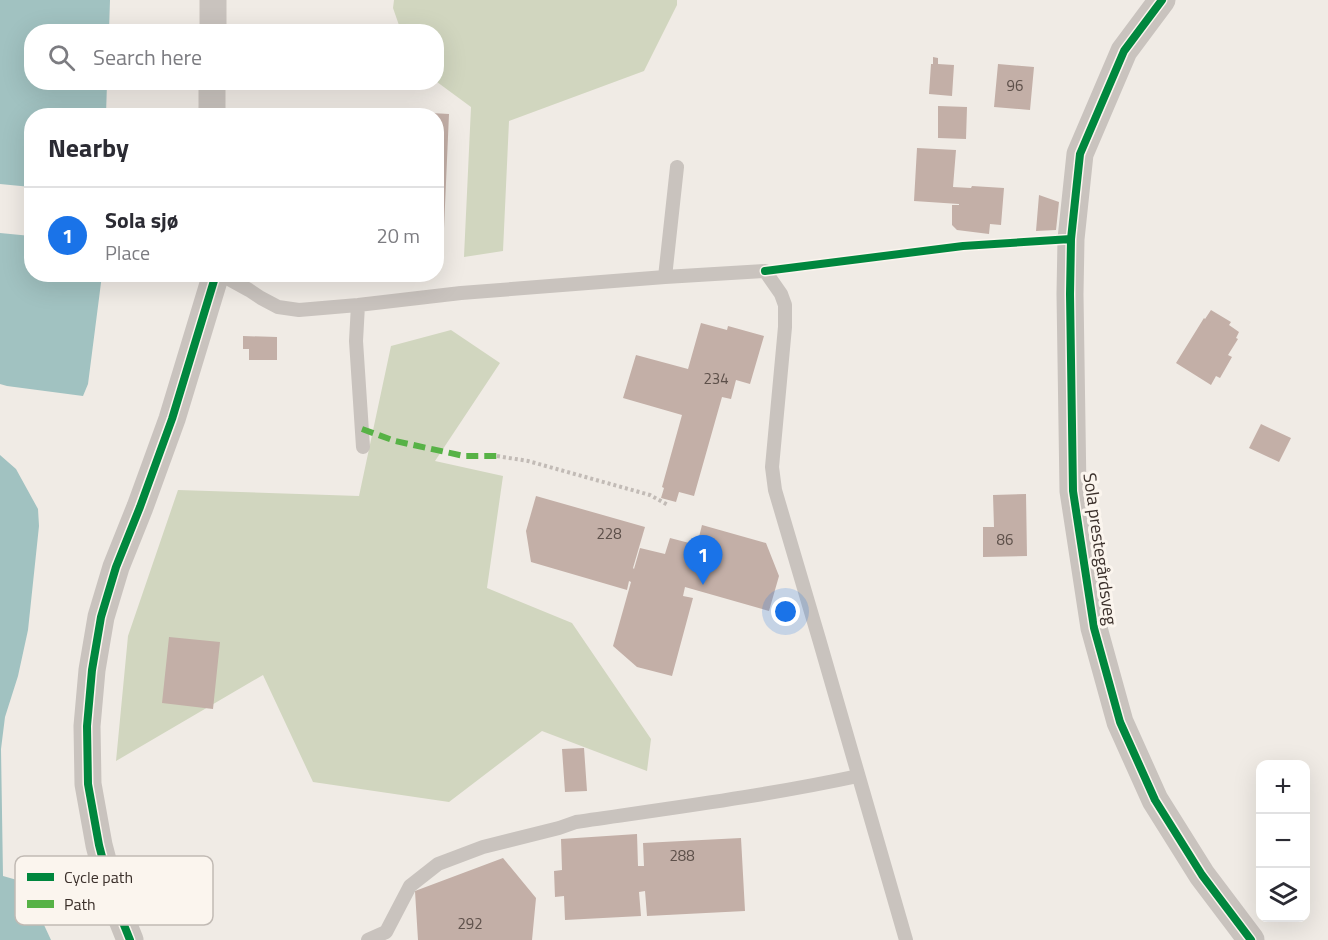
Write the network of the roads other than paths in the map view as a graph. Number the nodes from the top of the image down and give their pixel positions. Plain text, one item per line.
1 (213, 0) edge
2 (1162, 0) edge
3 (213, 24) edge
4 (212, 90) edge
5 (212, 108) edge
6 (677, 167) dead end
7 (665, 277) junction
8 (215, 282) edge
9 (234, 282) edge
10 (358, 305) junction
11 (363, 447) dead end
12 (858, 776) junction
13 (102, 856) edge
14 (124, 925) edge
15 (130, 940) edge
16 (368, 940) edge
17 (906, 940) edge
18 (1251, 940) edge

1 - 3 street
2 - 18 street, Sola prestegårdsveg
4 - 5 street
6 - 7 lane
7 - 10 lane
7 - 12 lane
8 - 13 street
9 - 10 lane
10 - 11 lane
12 - 16 lane
12 - 17 lane
14 - 15 street

